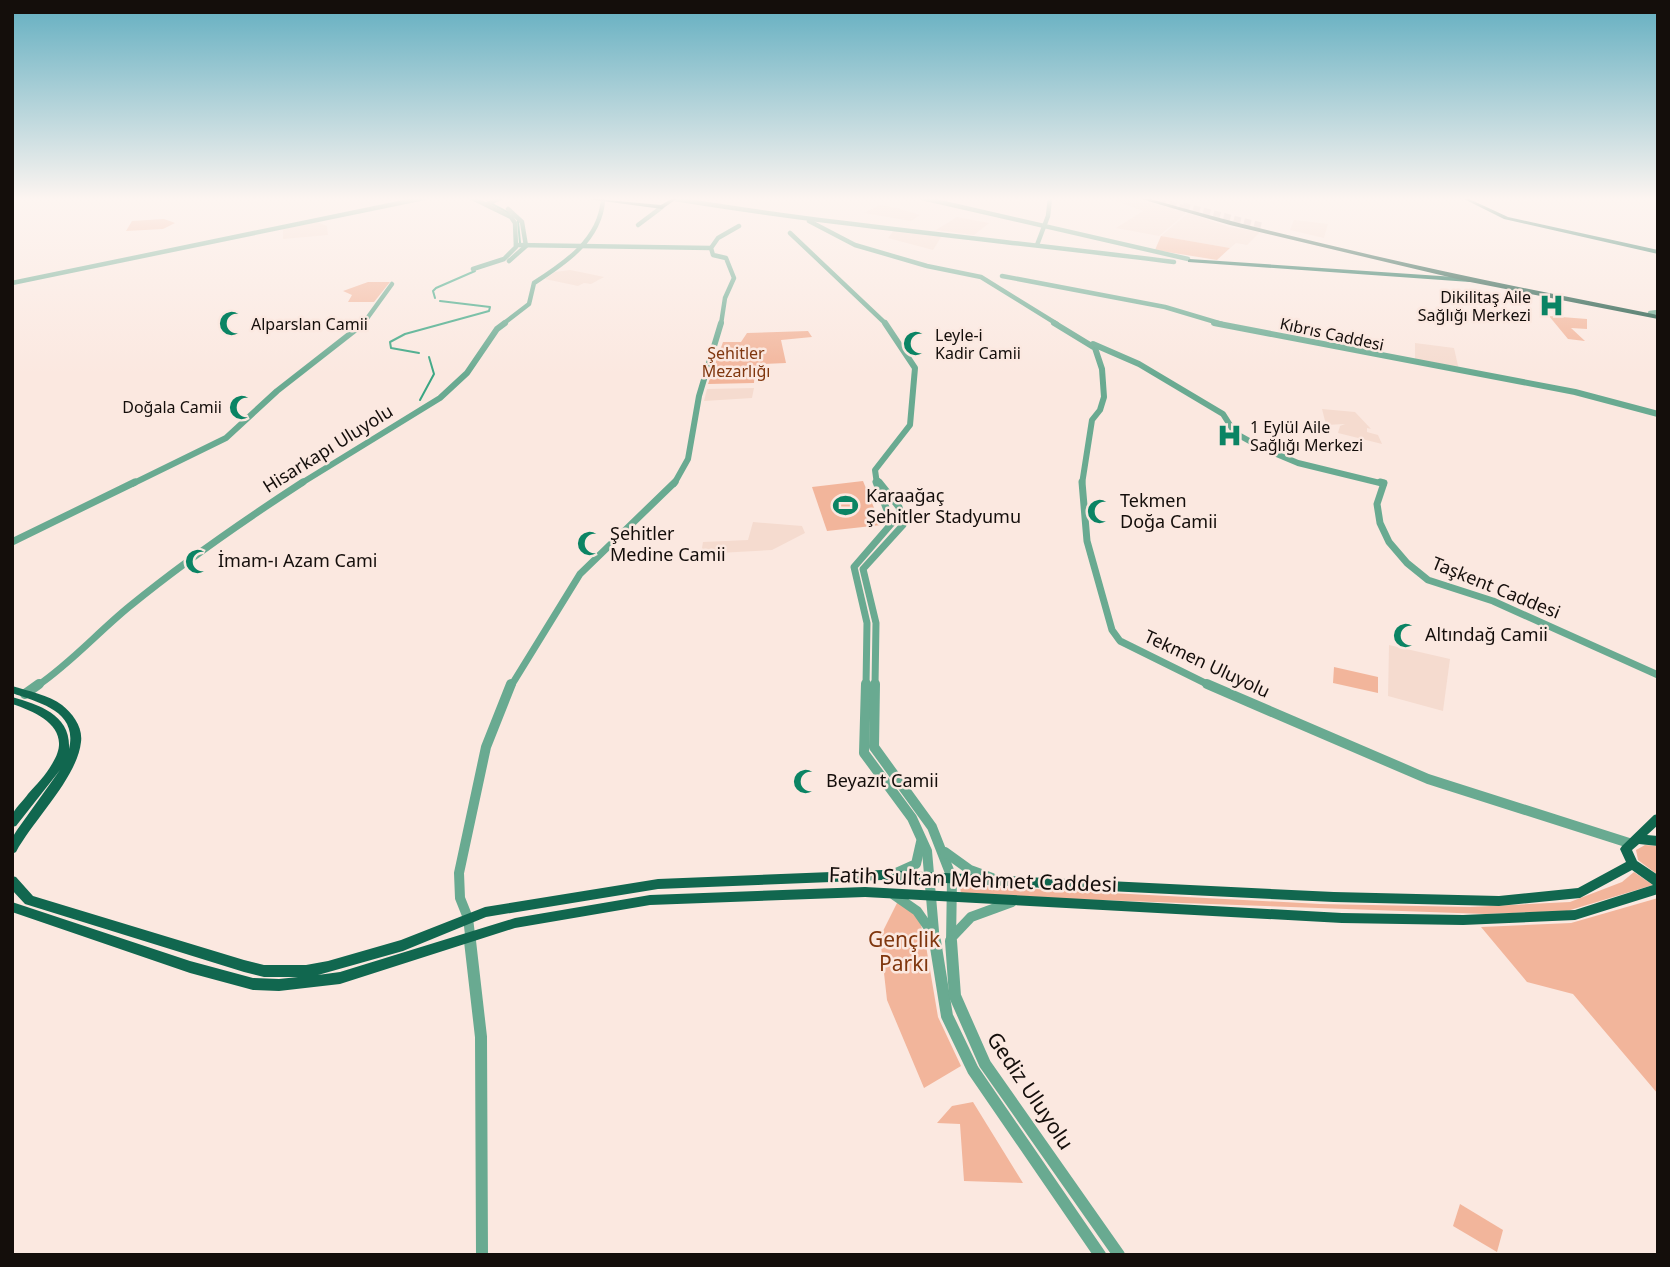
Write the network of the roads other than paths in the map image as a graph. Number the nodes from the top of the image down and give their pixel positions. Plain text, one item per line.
1 (137, 257) edge
2 (506, 257) edge
3 (515, 257) edge
4 (569, 257) edge
5 (723, 257) edge
6 (815, 257) edge
7 (894, 257) edge
8 (1135, 257) edge
9 (1181, 257) edge
10 (1372, 257) edge
11 (1386, 257) edge
12 (1189, 259) joint
13 (1174, 262) dead end
14 (1002, 276) dead end
15 (1454, 277) junction
16 (1469, 278) junction
17 (1444, 280) junction
18 (12, 283) edge
19 (392, 284) dead end
20 (1656, 314) edge
21 (1087, 341) junction
22 (1658, 414) edge
23 (12, 542) edge
24 (871, 646) junction
25 (1658, 675) edge
26 (12, 689) edge
27 (25, 694) junction
28 (12, 700) edge
29 (1658, 818) edge
30 (12, 823) edge
31 (921, 832) junction
32 (1633, 841) junction
33 (1658, 841) edge
34 (12, 849) edge
35 (943, 850) junction
36 (1633, 864) junction
37 (881, 875) junction
38 (929, 877) junction
39 (952, 878) junction
40 (12, 881) edge
41 (1658, 881) edge
42 (1008, 882) junction
43 (1658, 890) edge
44 (892, 894) junction
45 (931, 897) junction
46 (953, 898) junction
47 (1016, 901) junction
48 (12, 907) edge
49 (468, 918) junction
50 (470, 937) junction
51 (951, 938) junction
52 (935, 939) junction
53 (482, 1255) edge
54 (1100, 1255) edge
55 (1119, 1255) edge

1 - 18 street
2 - 3 street
4 - 27 street, Hisarkapı Uluyolu
5 - 49 street
6 - 24 street, Gediz Uluyolu
7 - 21 street, Tekmen Uluyolu
8 - 13 street
9 - 12 street
10 - 15 highway
11 - 16 highway
12 - 17 main road
14 - 22 street, Kıbrıs Caddesi
15 - 16 highway
15 - 17 main road
16 - 17 main road
16 - 20 highway
19 - 23 street
21 - 25 street, Taşkent Caddesi
21 - 32 street, Tekmen Uluyolu
24 - 31 street, Gediz Uluyolu
24 - 35 street, Gediz Uluyolu
26 - 27 main road
27 - 34 main road
28 - 30 main road
29 - 32 main road
31 - 37 street
31 - 38 street, Gediz Uluyolu
32 - 33 main road
32 - 36 main road
35 - 39 street, Gediz Uluyolu
35 - 42 street
36 - 41 main road
36 - 42 main road, Fatih Sultan Mehmet Caddesi
37 - 38 main road, Fatih Sultan Mehmet Caddesi
37 - 49 main road, Fatih Sultan Mehmet Caddesi
38 - 39 main road, Fatih Sultan Mehmet Caddesi
38 - 45 street, Gediz Uluyolu
39 - 42 main road, Fatih Sultan Mehmet Caddesi
39 - 46 street, Gediz Uluyolu
40 - 49 main road, Fatih Sultan Mehmet Caddesi
43 - 47 main road, Fatih Sultan Mehmet Caddesi
44 - 45 main road, Fatih Sultan Mehmet Caddesi
44 - 50 main road, Fatih Sultan Mehmet Caddesi
44 - 52 street
45 - 46 main road, Fatih Sultan Mehmet Caddesi
45 - 52 street, Gediz Uluyolu
46 - 47 main road, Fatih Sultan Mehmet Caddesi
46 - 51 street, Gediz Uluyolu
47 - 51 street
48 - 50 main road, Fatih Sultan Mehmet Caddesi
49 - 50 street
50 - 53 street
51 - 55 street, Gediz Uluyolu
52 - 54 street, Gediz Uluyolu

